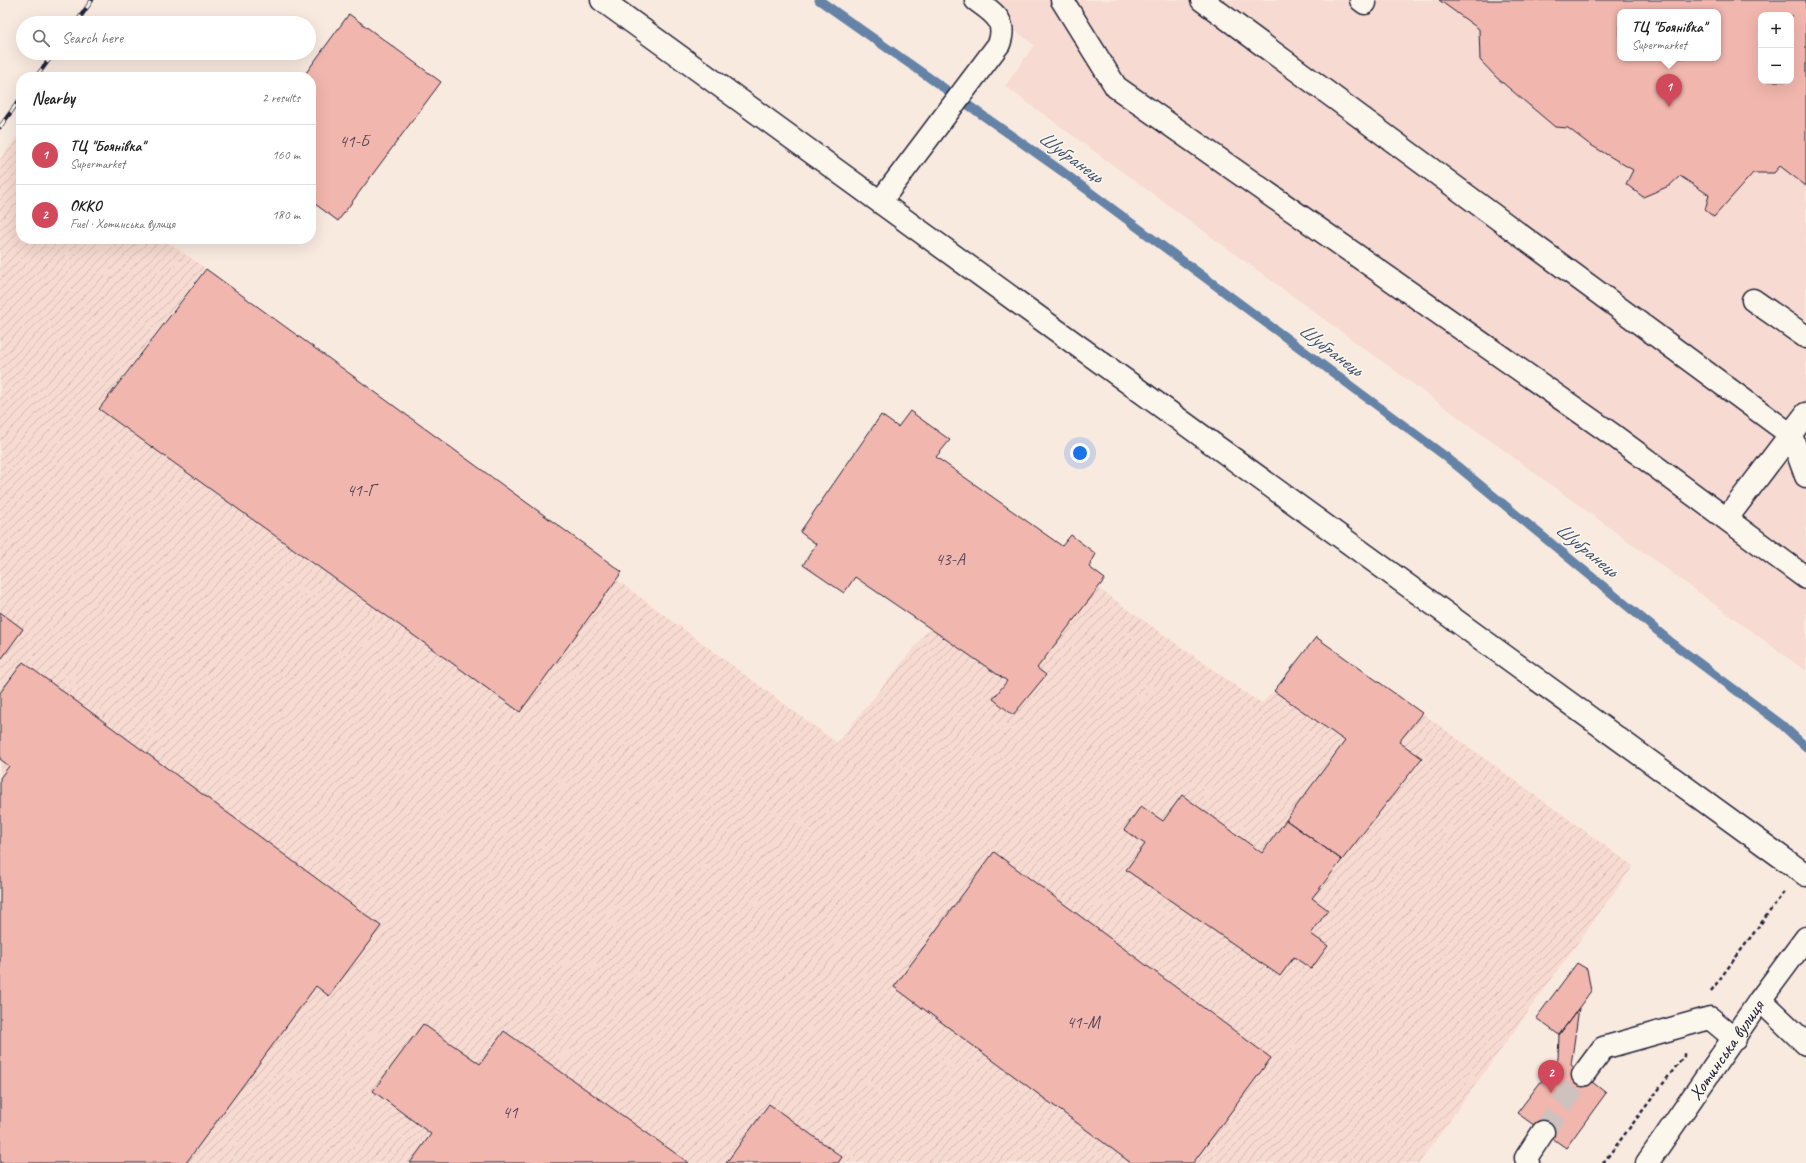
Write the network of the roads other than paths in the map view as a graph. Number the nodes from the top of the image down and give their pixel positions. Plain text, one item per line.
1 (602, 0) edge
2 (976, 0) edge
3 (1062, 0) edge
4 (1202, 0) edge
5 (880, 202) junction
6 (1753, 300) dead end
7 (1806, 337) edge
8 (1806, 414) edge
9 (1791, 435) junction
10 (1806, 476) edge
11 (1727, 518) junction
12 (1806, 578) edge
13 (1806, 875) edge
14 (1806, 938) edge
15 (1760, 1000) junction
16 (1735, 1039) junction
17 (1806, 1044) edge
18 (1583, 1075) tunnel mouth
19 (1543, 1132) tunnel mouth
20 (1528, 1163) edge
21 (1647, 1163) edge

1 - 5 main road
2 - 5 main road
3 - 11 main road
4 - 9 main road
5 - 13 main road
6 - 7 main road
8 - 9 main road
9 - 10 main road
9 - 11 main road
11 - 12 main road
14 - 15 main road, Хотинська вулиця
15 - 16 main road, Хотинська вулиця
15 - 17 main road
16 - 18 main road
16 - 21 main road, Хотинська вулиця
19 - 20 main road

